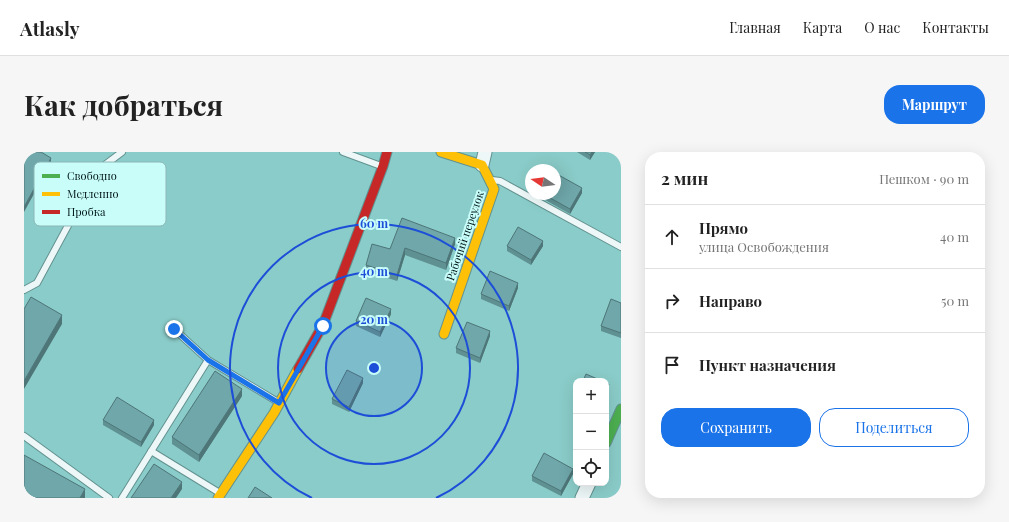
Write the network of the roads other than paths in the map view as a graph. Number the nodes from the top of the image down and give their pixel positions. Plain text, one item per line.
1 (122, 152) edge
2 (343, 152) edge
3 (387, 152) edge
4 (441, 152) edge
5 (485, 152) edge
6 (109, 162) edge
7 (482, 165) junction
8 (383, 166) junction
9 (490, 180) junction
10 (68, 226) edge
11 (621, 247) edge
12 (24, 290) edge
13 (174, 329) dead end
14 (444, 334) dead end
15 (208, 360) junction
16 (279, 403) junction
17 (621, 409) edge
18 (24, 436) edge
19 (609, 436) edge
20 (151, 451) junction
21 (587, 486) edge
22 (219, 496) edge
23 (110, 498) edge
24 (122, 498) edge
25 (582, 498) edge

1 - 6 lane
2 - 8 lane
3 - 8 main road
4 - 7 main road
5 - 7 street
7 - 9 main road, Рабочий переулок
8 - 16 main road
9 - 11 lane
9 - 14 main road, Рабочий переулок
10 - 12 lane
13 - 15 lane
15 - 16 lane
15 - 20 lane
16 - 22 main road
17 - 19 main road
18 - 23 lane
20 - 22 lane
20 - 24 lane
21 - 25 street

